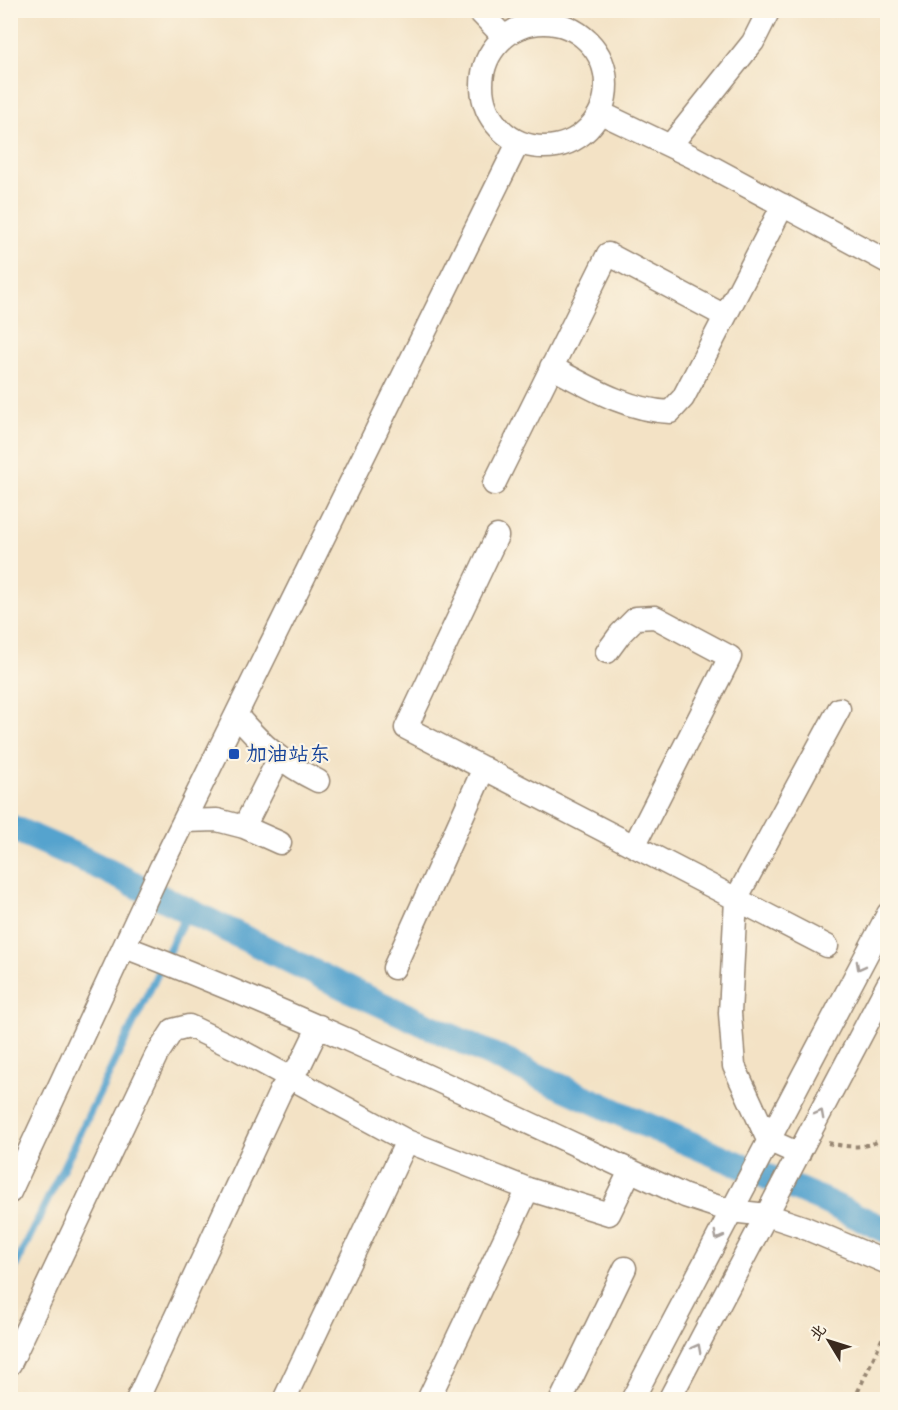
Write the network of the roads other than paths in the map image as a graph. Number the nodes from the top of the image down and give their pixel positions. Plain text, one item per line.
1 (478, 10) edge
2 (769, 10) edge
3 (577, 20) edge
4 (504, 37) junction
5 (601, 113) junction
6 (518, 143) junction
7 (670, 146) junction
8 (783, 205) junction
9 (888, 262) edge
10 (725, 316) junction
11 (551, 367) junction
12 (494, 484) dead end
13 (497, 536) dead end
14 (607, 652) dead end
15 (839, 709) dead end
16 (236, 715) junction
17 (279, 758) junction
18 (484, 768) junction
19 (318, 781) dead end
20 (184, 821) junction
21 (244, 827) junction
22 (280, 843) dead end
23 (634, 846) junction
24 (736, 899) junction
25 (888, 914) edge
26 (827, 946) dead end
27 (125, 947) junction
28 (394, 968) dead end
29 (888, 984) edge
30 (319, 1026) junction
31 (290, 1077) junction
32 (407, 1141) junction
33 (764, 1148) junction
34 (799, 1152) junction
35 (630, 1171) junction
36 (528, 1189) junction
37 (10, 1192) edge
38 (771, 1207) junction
39 (731, 1211) junction
40 (888, 1263) edge
41 (625, 1268) dead end
42 (10, 1364) edge
43 (137, 1400) edge
44 (284, 1400) edge
45 (428, 1400) edge
46 (561, 1400) edge
47 (633, 1400) edge
48 (669, 1400) edge

1 - 4 street
2 - 7 street
3 - 4 street
3 - 5 street
4 - 6 street
5 - 6 street
5 - 7 street
6 - 16 street
7 - 8 street
8 - 9 street
8 - 10 street
10 - 11 street
10 - 11 street
11 - 12 street
13 - 18 street
14 - 23 street
15 - 24 street
16 - 17 street
16 - 20 street
17 - 19 street
17 - 21 street
18 - 23 street
18 - 28 street
20 - 21 street
20 - 27 street
21 - 22 street
23 - 24 street
24 - 26 street
24 - 33 street
25 -> 33 street
27 - 30 street
27 - 37 street
34 -> 29 street
30 - 31 street
30 - 35 street
31 - 32 street
31 - 42 street
31 - 43 street
32 - 36 street
32 - 44 street
33 - 34 street
33 - 39 street
34 - 38 street
35 - 36 street
35 - 39 street
36 - 45 street
38 - 39 street
38 - 40 street
48 -> 38 street
39 -> 47 street
41 - 46 street

